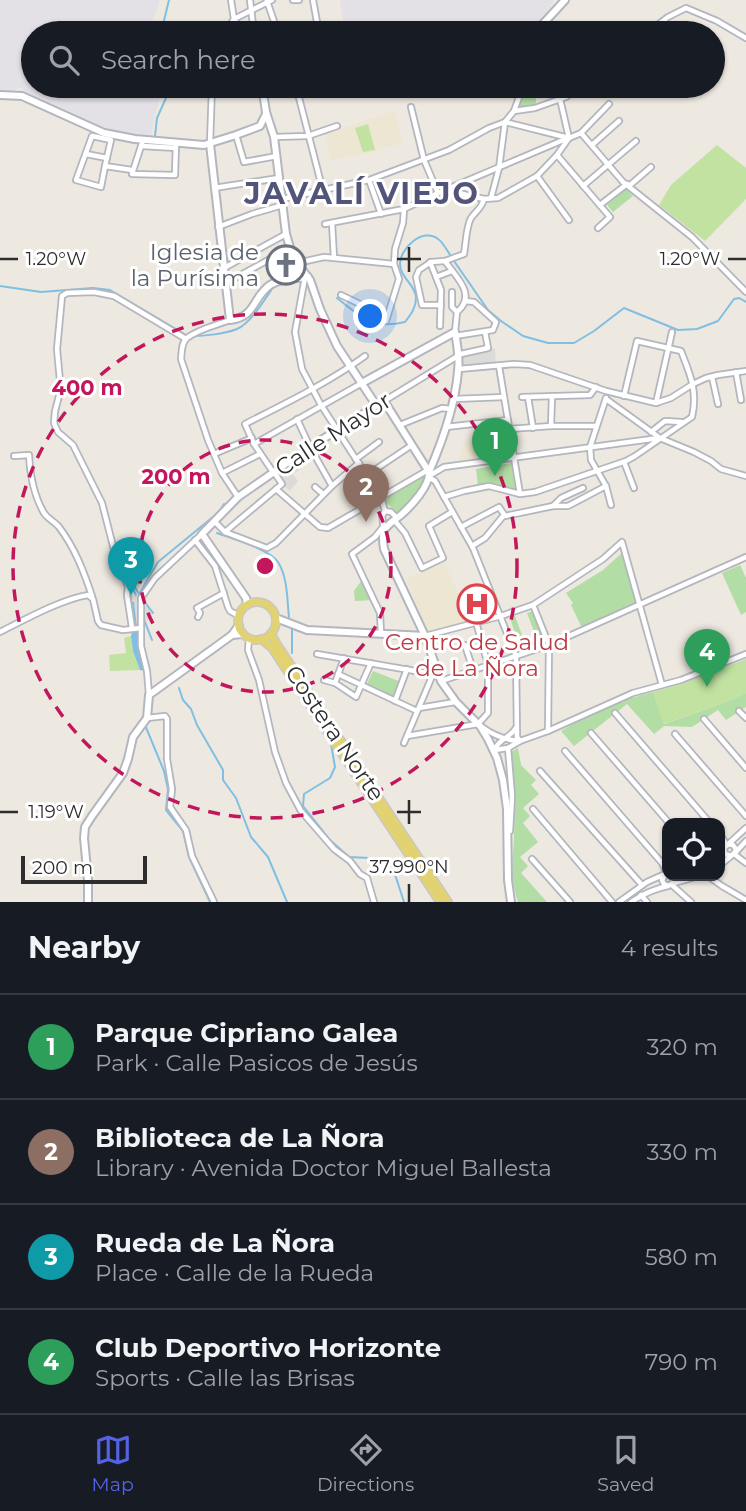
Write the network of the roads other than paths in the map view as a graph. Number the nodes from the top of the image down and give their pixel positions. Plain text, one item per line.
1 (231, 0) edge
2 (250, 0) edge
3 (293, 0) edge
4 (299, 0) edge
5 (313, 0) edge
6 (565, 0) edge
7 (269, 1) edge
8 (252, 11) junction
9 (234, 19) joint
10 (253, 21) edge
11 (275, 21) edge
12 (317, 21) edge
13 (546, 21) edge
14 (663, 21) edge
15 (715, 21) edge
16 (725, 26) edge
17 (746, 38) edge
18 (0, 95) edge
19 (21, 96) edge
20 (26, 98) edge
21 (212, 98) edge
22 (263, 98) edge
23 (299, 98) edge
24 (519, 98) edge
25 (560, 99) joint
26 (608, 104) dead end
27 (411, 107) dead end
28 (514, 111) junction
29 (266, 112) junction
30 (619, 121) dead end
31 (505, 122) junction
32 (260, 126) junction
33 (337, 126) dead end
34 (271, 129) junction
35 (581, 133) junction
36 (236, 135) junction
37 (308, 136) junction
38 (274, 137) junction
39 (569, 138) junction
40 (636, 141) dead end
41 (142, 143) junction
42 (210, 144) junction
43 (176, 145) junction
44 (592, 145) junction
45 (86, 154) junction
46 (556, 155) junction
47 (276, 156) junction
48 (107, 158) junction
49 (424, 160) junction
50 (608, 164) junction
51 (106, 166) junction
52 (650, 166) dead end
53 (499, 168) junction
54 (132, 172) junction
55 (537, 176) junction
56 (279, 178) junction
57 (369, 180) junction
58 (628, 185) junction
59 (583, 186) junction
60 (214, 188) junction
61 (446, 190) junction
62 (323, 191) junction
63 (438, 193) junction
64 (484, 198) junction
65 (491, 198) junction
66 (282, 202) junction
67 (600, 205) junction
68 (404, 209) junction
69 (381, 214) junction
70 (569, 220) dead end
71 (332, 223) junction
72 (325, 224) dead end
73 (218, 227) junction
74 (598, 228) dead end
75 (286, 234) junction
76 (281, 253) dead end
77 (334, 258) junction
78 (445, 261) junction
79 (430, 262) junction
80 (297, 263) junction
81 (394, 264) junction
82 (223, 268) junction
83 (452, 271) junction
84 (307, 277) junction
85 (436, 277) junction
86 (225, 284) junction
87 (452, 292) dead end
88 (746, 292) edge
89 (341, 295) dead end
90 (465, 301) junction
91 (441, 305) junction
92 (457, 312) junction
93 (230, 320) junction
94 (440, 326) dead end
95 (485, 332) junction
96 (673, 332) dead end
97 (455, 334) junction
98 (186, 338) junction
99 (668, 348) junction
100 (365, 356) dead end
101 (458, 356) junction
102 (499, 366) junction
103 (350, 367) junction
104 (459, 369) junction
105 (746, 371) edge
106 (736, 372) junction
107 (712, 377) junction
108 (362, 383) junction
109 (693, 384) junction
110 (597, 387) junction
111 (312, 389) junction
112 (606, 391) junction
113 (552, 396) junction
114 (624, 396) junction
115 (504, 397) junction
116 (454, 398) junction
117 (606, 399) junction
118 (741, 400) dead end
119 (384, 401) junction
120 (656, 403) junction
121 (718, 404) dead end
122 (321, 405) junction
123 (376, 405) junction
124 (451, 409) junction
125 (297, 419) junction
126 (508, 420) junction
127 (683, 423) junction
128 (400, 425) junction
129 (551, 426) junction
130 (595, 426) junction
131 (446, 427) junction
132 (533, 428) junction
133 (509, 429) junction
134 (337, 430) junction
135 (650, 432) junction
136 (660, 438) junction
137 (253, 441) junction
138 (379, 442) dead end
139 (412, 445) junction
140 (310, 447) junction
141 (590, 447) junction
142 (214, 454) junction
143 (260, 454) junction
144 (14, 456) dead end
145 (514, 458) junction
146 (358, 461) junction
147 (624, 462) junction
148 (597, 470) junction
149 (274, 472) junction
150 (222, 473) junction
151 (429, 474) junction
152 (367, 475) junction
153 (746, 476) edge
154 (332, 486) junction
155 (606, 486) junction
156 (316, 487) dead end
157 (583, 488) dead end
158 (634, 488) dead end
159 (276, 489) junction
160 (520, 494) junction
161 (323, 495) junction
162 (238, 496) junction
163 (444, 497) junction
164 (381, 498) junction
165 (611, 505) dead end
166 (553, 506) junction
167 (385, 512) junction
168 (452, 512) junction
169 (304, 514) junction
170 (504, 516) junction
171 (215, 522) junction
172 (386, 527) junction
173 (461, 527) junction
174 (225, 532) junction
175 (202, 534) junction
176 (195, 540) junction
177 (472, 546) junction
178 (746, 557) edge
179 (224, 593) junction
180 (92, 596) junction
181 (247, 605) junction
182 (533, 605) junction
183 (641, 605) junction
184 (239, 616) junction
185 (501, 616) junction
186 (198, 617) dead end
187 (279, 622) junction
188 (476, 622) junction
189 (239, 625) junction
190 (137, 628) junction
191 (0, 632) edge
192 (271, 634) junction
193 (381, 634) junction
194 (232, 635) junction
195 (246, 636) junction
196 (425, 636) junction
197 (261, 639) junction
198 (466, 645) dead end
199 (549, 645) junction
200 (317, 654) dead end
201 (746, 654) edge
202 (516, 656) junction
203 (344, 658) junction
204 (371, 663) junction
205 (488, 666) junction
206 (407, 669) junction
207 (473, 670) junction
208 (338, 674) junction
209 (438, 676) junction
210 (324, 680) dead end
211 (335, 684) junction
212 (362, 685) junction
213 (662, 685) junction
214 (149, 695) junction
215 (395, 701) junction
216 (456, 702) junction
217 (418, 709) junction
218 (739, 711) dead end
219 (615, 713) dead end
220 (746, 718) edge
221 (704, 719) dead end
222 (145, 720) junction
223 (479, 725) junction
224 (517, 727) junction
225 (548, 731) junction
226 (591, 733) dead end
227 (676, 734) dead end
228 (407, 736) junction
229 (503, 738) junction
230 (520, 741) junction
231 (404, 743) dead end
232 (508, 748) junction
233 (494, 750) junction
234 (565, 751) dead end
235 (746, 768) edge
236 (540, 771) dead end
237 (533, 809) dead end
238 (746, 816) edge
239 (665, 818) edge
240 (706, 818) edge
241 (746, 828) edge
242 (746, 841) edge
243 (508, 845) junction
244 (725, 847) edge
245 (725, 854) edge
246 (733, 854) junction
247 (532, 859) dead end
248 (725, 861) edge
249 (662, 863) edge
250 (746, 863) edge
251 (662, 875) edge
252 (662, 881) edge
253 (674, 881) edge
254 (683, 881) edge
255 (715, 881) edge
256 (642, 885) junction
257 (671, 885) junction
258 (641, 895) junction
259 (746, 900) edge
260 (88, 902) edge
261 (214, 902) edge
262 (374, 902) edge
263 (440, 902) edge
264 (448, 902) edge
265 (511, 902) edge
266 (570, 902) edge
267 (612, 902) edge
268 (619, 902) edge
269 (631, 902) edge
270 (648, 902) edge
271 (691, 902) edge

1 - 9 street
2 - 8 street
3 - 4 street
5 - 12 street
6 - 13 street
7 - 8 street
7 - 11 street
8 - 9 street
8 - 10 street
14 - 15 street
16 - 17 street
18 - 19 street
20 - 41 street
21 - 42 street
22 - 29 street
23 - 37 street
24 - 28 street
25 - 28 street
25 - 39 street
26 - 35 street
27 - 49 street
28 - 31 street
29 - 32 street
29 - 34 street
30 - 44 street
31 - 39 street
31 - 49 street
31 - 53 street
32 - 34 street
32 - 36 street
33 - 37 street
34 - 38 street
35 - 39 street
35 - 44 street
36 - 42 street
36 - 47 street
37 - 38 street
37 - 62 street
38 - 47 street
39 - 46 street
39 - 53 street
40 - 50 street
41 - 43 street
41 - 54 street
42 - 43 street
42 - 60 street
43 - 54 street
44 - 50 street
45 - 48 street
45 - 48 street
45 - 51 street
46 - 55 street
46 - 59 street
47 - 56 street
48 - 51 street
49 - 57 street
49 - 63 street
50 - 58 street
50 - 59 street
51 - 54 street
52 - 58 street
53 - 61 street
53 - 65 street
55 - 65 street
55 - 70 street
56 - 60 street
56 - 66 street
57 - 62 street
57 - 69 street
58 - 67 street
58 - 88 street
59 - 67 street
60 - 73 street
61 - 63 street
61 - 64 street
62 - 66 street
63 - 68 street
64 - 65 street
64 - 78 street
66 - 73 street
66 - 75 street
67 - 74 street
68 - 69 street
68 - 81 street
69 - 71 street
71 - 72 street
71 - 77 street
73 - 82 street
75 - 80 street
75 - 82 street
76 - 86 street
77 - 80 street
77 - 81 street
78 - 79 street
78 - 83 street
79 - 85 street
79 - 91 street
80 - 84 street
81 - 89 street
82 - 86 street
83 - 85 street
83 - 90 street
84 - 93 street
84 - 103 street
84 - 111 street
85 - 91 street
86 - 93 street
87 - 92 street
90 - 92 street
90 - 95 street
91 - 94 street
92 - 97 street
93 - 98 street
95 - 97 street
95 - 101 street, Calle Mayor
96 - 99 street
97 - 101 street
97 - 108 street
98 - 142 street
98 - 190 street
99 - 109 street
99 - 114 street
99 - 120 street
100 - 103 street
101 - 104 street
101 - 119 street, Calle Mayor
102 - 104 street
102 - 110 street
102 - 115 street
103 - 108 street
103 - 111 street
104 - 116 street
105 - 106 street
106 - 107 street
106 - 118 street
107 - 109 street
107 - 121 street
108 - 122 street
108 - 123 street
109 - 120 street
109 - 127 street
110 - 112 street
110 - 113 street
111 - 122 street
111 - 137 street
112 - 114 street
112 - 117 street
113 - 129 street
113 - 132 street
114 - 120 street
115 - 116 street
115 - 126 street
116 - 124 street
117 - 130 street
117 - 135 street
119 - 123 street, Calle Mayor
119 - 128 street
122 - 125 street
122 - 134 street
123 - 134 street, Calle Mayor
124 - 128 street
124 - 131 street
125 - 137 street
125 - 140 street
126 - 131 street
126 - 133 street
127 - 135 street
127 - 136 street
128 - 139 street
129 - 130 street
129 - 132 street
130 - 141 street
131 - 151 street
132 - 133 street
133 - 145 street
134 - 140 street, Calle Mayor
134 - 146 street
135 - 136 street
136 - 141 street
136 - 147 street
136 - 153 street
137 - 142 street
137 - 143 street
138 - 146 street
139 - 151 street
139 - 152 street
140 - 149 street, Calle Mayor
140 - 154 street
141 - 145 street
141 - 148 street
142 - 150 street
143 - 149 street
143 - 150 street
144 - 180 street
145 - 151 street
145 - 160 street
146 - 152 street
146 - 154 street
147 - 148 street
147 - 158 street
148 - 155 street
148 - 160 street
149 - 159 street
149 - 162 street, Calle Mayor
150 - 162 street
151 - 163 street
151 - 164 street
151 - 172 street
152 - 164 street
154 - 161 street
155 - 165 street
155 - 166 street
156 - 161 street
157 - 166 street
159 - 169 street
159 - 174 street
160 - 163 street
161 - 169 street
162 - 171 street, Calle Mayor
163 - 168 street
164 - 167 street
164 - 169 street
166 - 170 street
167 - 172 street
167 - 172 street
168 - 172 street
168 - 173 street
169 - 174 street
170 - 173 street
170 - 177 street
171 - 174 street
171 - 175 street, Calle Mayor
172 - 193 street
172 - 196 street
173 - 177 street
175 - 176 street
175 - 181 street
176 - 179 street
176 - 190 street
177 - 185 street
178 - 183 street
179 - 184 street
179 - 186 street
180 - 190 street
180 - 191 street
181 - 184 main road
181 - 187 main road
182 - 183 street
182 - 185 street
182 - 199 street
183 - 199 street
183 - 213 street
184 - 189 main road
185 - 188 street
185 - 202 street
187 - 192 main road
187 - 193 street
188 - 196 street
188 - 205 street
189 - 194 street
189 - 195 main road
190 - 214 street
192 - 197 main road
192 - 264 main road, Costera Norte
193 - 196 street
194 - 195 street
194 - 214 street
195 - 197 main road
195 - 262 street
196 - 209 street
197 - 263 main road, Costera Norte
198 - 207 street
199 - 202 street
199 - 225 street
200 - 203 street
201 - 213 street
202 - 205 street
202 - 224 street
203 - 204 street
203 - 208 street
204 - 206 street
204 - 212 street
205 - 207 street
205 - 223 street
206 - 209 street
206 - 215 street
207 - 209 street
208 - 211 street
208 - 212 street
209 - 216 street
209 - 217 street
210 - 211 street
211 - 212 street
212 - 215 street
213 - 225 street
214 - 222 street
215 - 217 street
216 - 217 street
216 - 223 street
217 - 228 street
218 - 220 street
219 - 240 street
221 - 235 street
222 - 260 street
222 - 261 street
223 - 228 street
223 - 229 street
223 - 233 street
224 - 229 street
224 - 230 street
225 - 230 street
226 - 239 street
227 - 238 street
228 - 231 street
229 - 230 street
229 - 233 street
230 - 232 street
232 - 233 street
232 - 243 street
233 - 243 street
234 - 249 street
236 - 256 street
237 - 267 street
241 - 244 street
242 - 246 street
243 - 265 street
244 - 246 street
245 - 246 street
246 - 248 street
246 - 250 street
247 - 266 street
251 - 256 street
252 - 257 street
253 - 257 street
254 - 257 street
255 - 259 street
256 - 268 street
257 - 258 street
257 - 271 street
258 - 269 street
258 - 270 street

